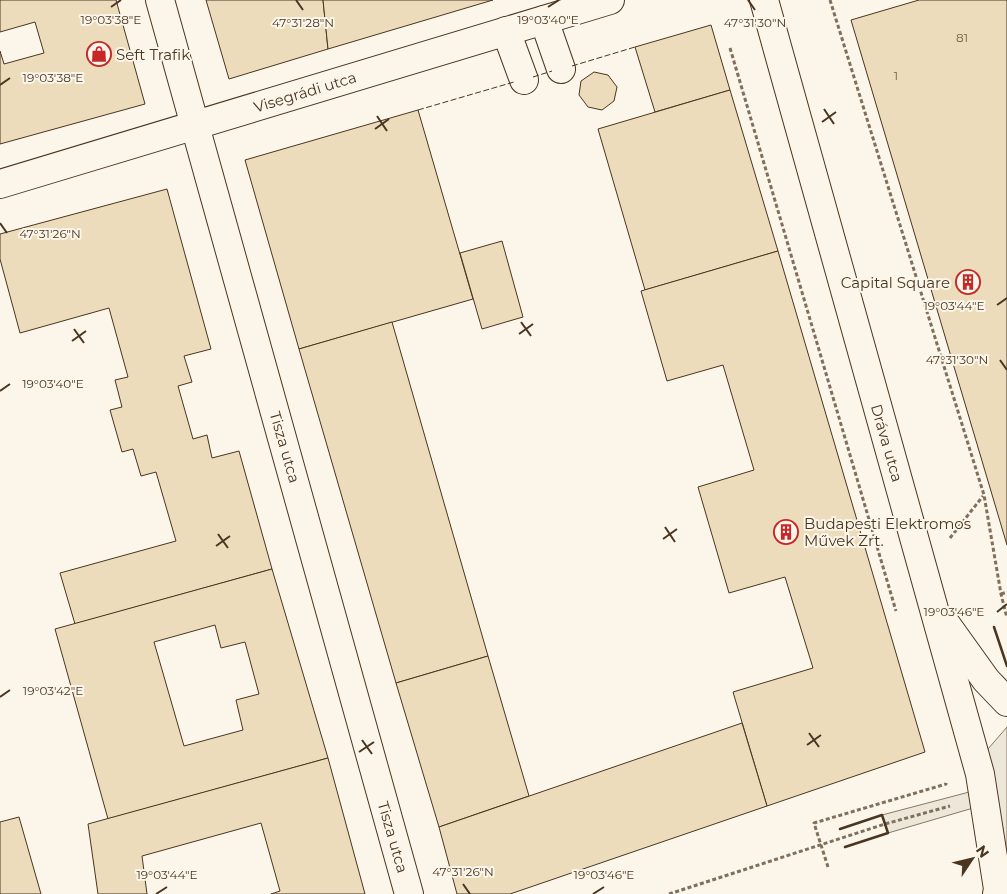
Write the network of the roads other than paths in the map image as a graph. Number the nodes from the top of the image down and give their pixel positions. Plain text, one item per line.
1 (160, 0) edge
2 (610, 0) edge
3 (764, 0) edge
4 (544, 20) junction
5 (506, 31) junction
6 (561, 68) dead end
7 (524, 80) dead end
8 (195, 125) junction
9 (0, 184) edge
10 (932, 606) junction
11 (1007, 702) edge
12 (996, 891) edge
13 (409, 894) edge

1 - 8 street, Tisza utca
2 - 4 street, Visegrádi utca
3 - 10 street, Dráva utca
4 - 5 street, Visegrádi utca
4 - 6 street
5 - 7 street
5 - 8 street, Visegrádi utca
8 - 9 street, Visegrádi utca
8 - 13 street, Tisza utca
10 - 11 street
10 - 12 street, Dráva utca

